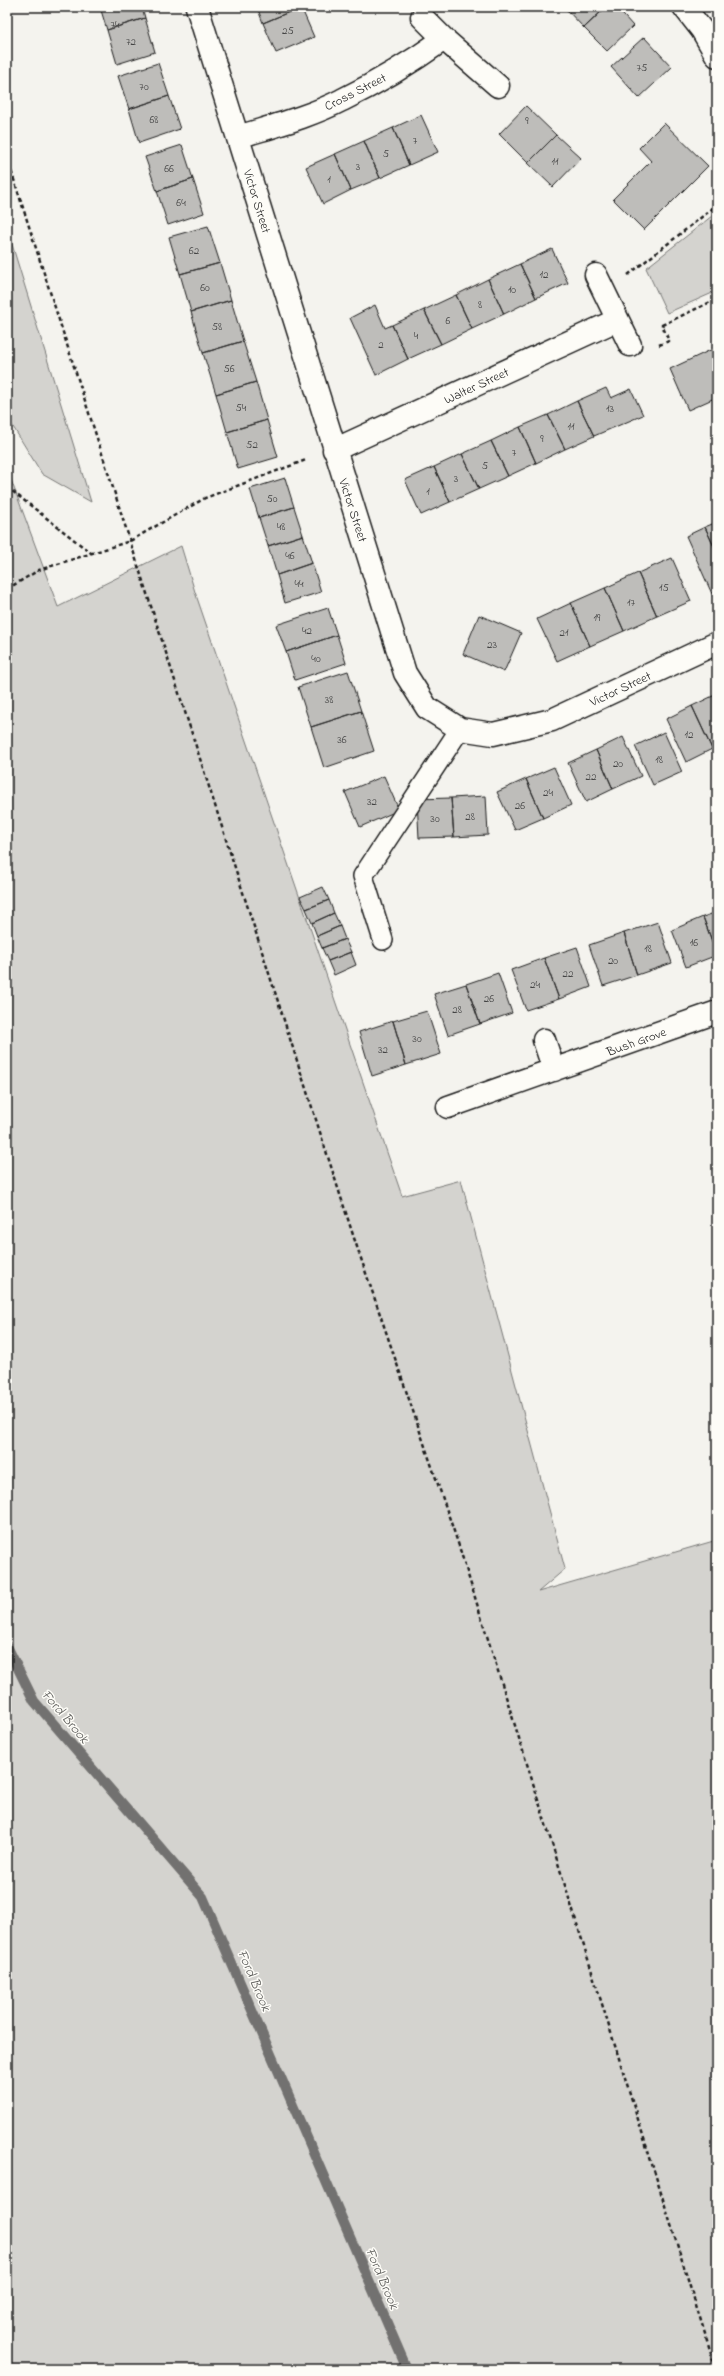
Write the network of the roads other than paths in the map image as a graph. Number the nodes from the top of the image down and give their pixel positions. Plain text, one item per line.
1 (197, 7) edge
2 (684, 7) edge
3 (422, 17) dead end
4 (444, 39) junction
5 (717, 56) edge
6 (498, 86) dead end
7 (238, 137) junction
8 (601, 284) road end
9 (618, 320) junction
10 (630, 345) road end
11 (334, 450) junction
12 (717, 643) edge
13 (460, 729) junction
14 (383, 940) dead end
15 (717, 1012) edge
16 (544, 1040) dead end
17 (554, 1070) junction
18 (448, 1108) dead end

1 - 7 street, Victor Street
2 - 5 street
3 - 4 street
4 - 6 street
4 - 7 street, Cross Street
7 - 11 street, Victor Street
8 - 9 street
9 - 10 street
9 - 11 street, Walter Street
11 - 13 street, Victor Street
12 - 13 street, Victor Street
13 - 14 lane
15 - 17 street, Bush Grove
16 - 17 street
17 - 18 street, Bush Grove

